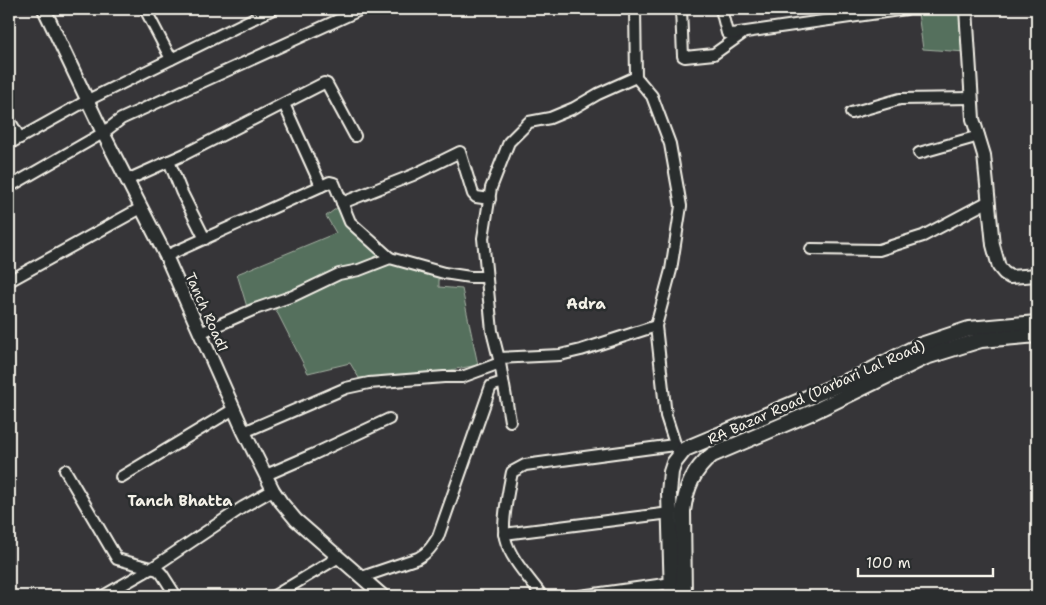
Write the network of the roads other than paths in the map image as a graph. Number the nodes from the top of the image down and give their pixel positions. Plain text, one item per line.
1 (44, 9) edge
2 (146, 9) edge
3 (362, 9) edge
4 (635, 9) edge
5 (681, 9) edge
6 (721, 9) edge
7 (906, 9) edge
8 (966, 9) edge
9 (269, 10) edge
10 (745, 32) junction
11 (171, 59) junction
12 (636, 77) junction
13 (972, 98) junction
14 (88, 100) junction
15 (284, 104) junction
16 (851, 113) dead end
17 (9, 120) edge
18 (103, 132) junction
19 (355, 136) dead end
20 (979, 136) junction
21 (20, 138) junction
22 (9, 144) edge
23 (919, 153) dead end
24 (169, 161) junction
25 (127, 180) junction
26 (321, 186) junction
27 (9, 187) edge
28 (490, 199) junction
29 (989, 201) junction
30 (342, 203) junction
31 (142, 208) junction
32 (205, 238) junction
33 (810, 249) dead end
34 (166, 256) junction
35 (390, 258) junction
36 (1037, 274) edge
37 (486, 277) junction
38 (9, 281) edge
39 (1037, 323) edge
40 (656, 326) junction
41 (200, 333) junction
42 (1037, 335) edge
43 (499, 361) junction
44 (503, 382) junction
45 (234, 409) junction
46 (389, 418) dead end
47 (510, 421) dead end
48 (244, 432) junction
49 (676, 451) junction
50 (65, 470) dead end
51 (266, 475) junction
52 (121, 477) dead end
53 (273, 490) junction
54 (670, 512) junction
55 (504, 534) junction
56 (339, 557) junction
57 (152, 568) junction
58 (362, 577) junction
59 (672, 590) edge
60 (103, 596) edge
61 (176, 596) edge
62 (274, 596) edge
63 (383, 596) edge
64 (542, 596) edge
65 (580, 596) edge
66 (684, 596) edge

1 - 14 street, Tanch Road1
2 - 11 street
3 - 18 street
4 - 12 street
5 - 10 street
6 - 10 street
7 - 10 street
8 - 13 street
9 - 11 street
11 - 14 street
12 - 28 street
12 - 40 street
13 - 16 street
13 - 20 street
14 - 18 street, Tanch Road1
14 - 21 street
15 - 19 street
15 - 24 street
15 - 26 street
17 - 21 street
18 - 25 street, Tanch Road1
18 - 27 street
20 - 23 street
20 - 29 street
21 - 22 street
24 - 25 street
24 - 32 street
25 - 31 street, Tanch Road1
26 - 30 street
26 - 32 street
28 - 30 street
28 - 37 street
29 - 33 street
29 - 36 street
30 - 35 street
31 - 34 street, Tanch Road1
31 - 38 street
32 - 34 street
34 - 41 street, Tanch Road1
35 - 37 street
35 - 41 street
37 - 43 street
39 - 49 main road, RA Bazar Road (Darbari Lal Road)
40 - 43 street
40 - 49 street
41 - 45 street, Tanch Road1
42 - 66 main road, RA Bazar Road (Darbari Lal Road)
43 - 44 street
43 - 48 street
44 - 47 street
44 - 58 street
45 - 48 street, Tanch Road1
45 - 52 street
46 - 51 street
48 - 51 street, Tanch Road1
49 - 54 main road
49 - 55 street
50 - 57 street
51 - 53 street, Tanch Road1
53 - 56 street, Tanch Road1
53 - 57 street
54 - 55 street
54 - 59 main road
55 - 64 street
56 - 58 street, Tanch Road1
56 - 62 street
57 - 60 street
57 - 61 street
58 - 63 street, Tanch Road1
59 - 65 street

